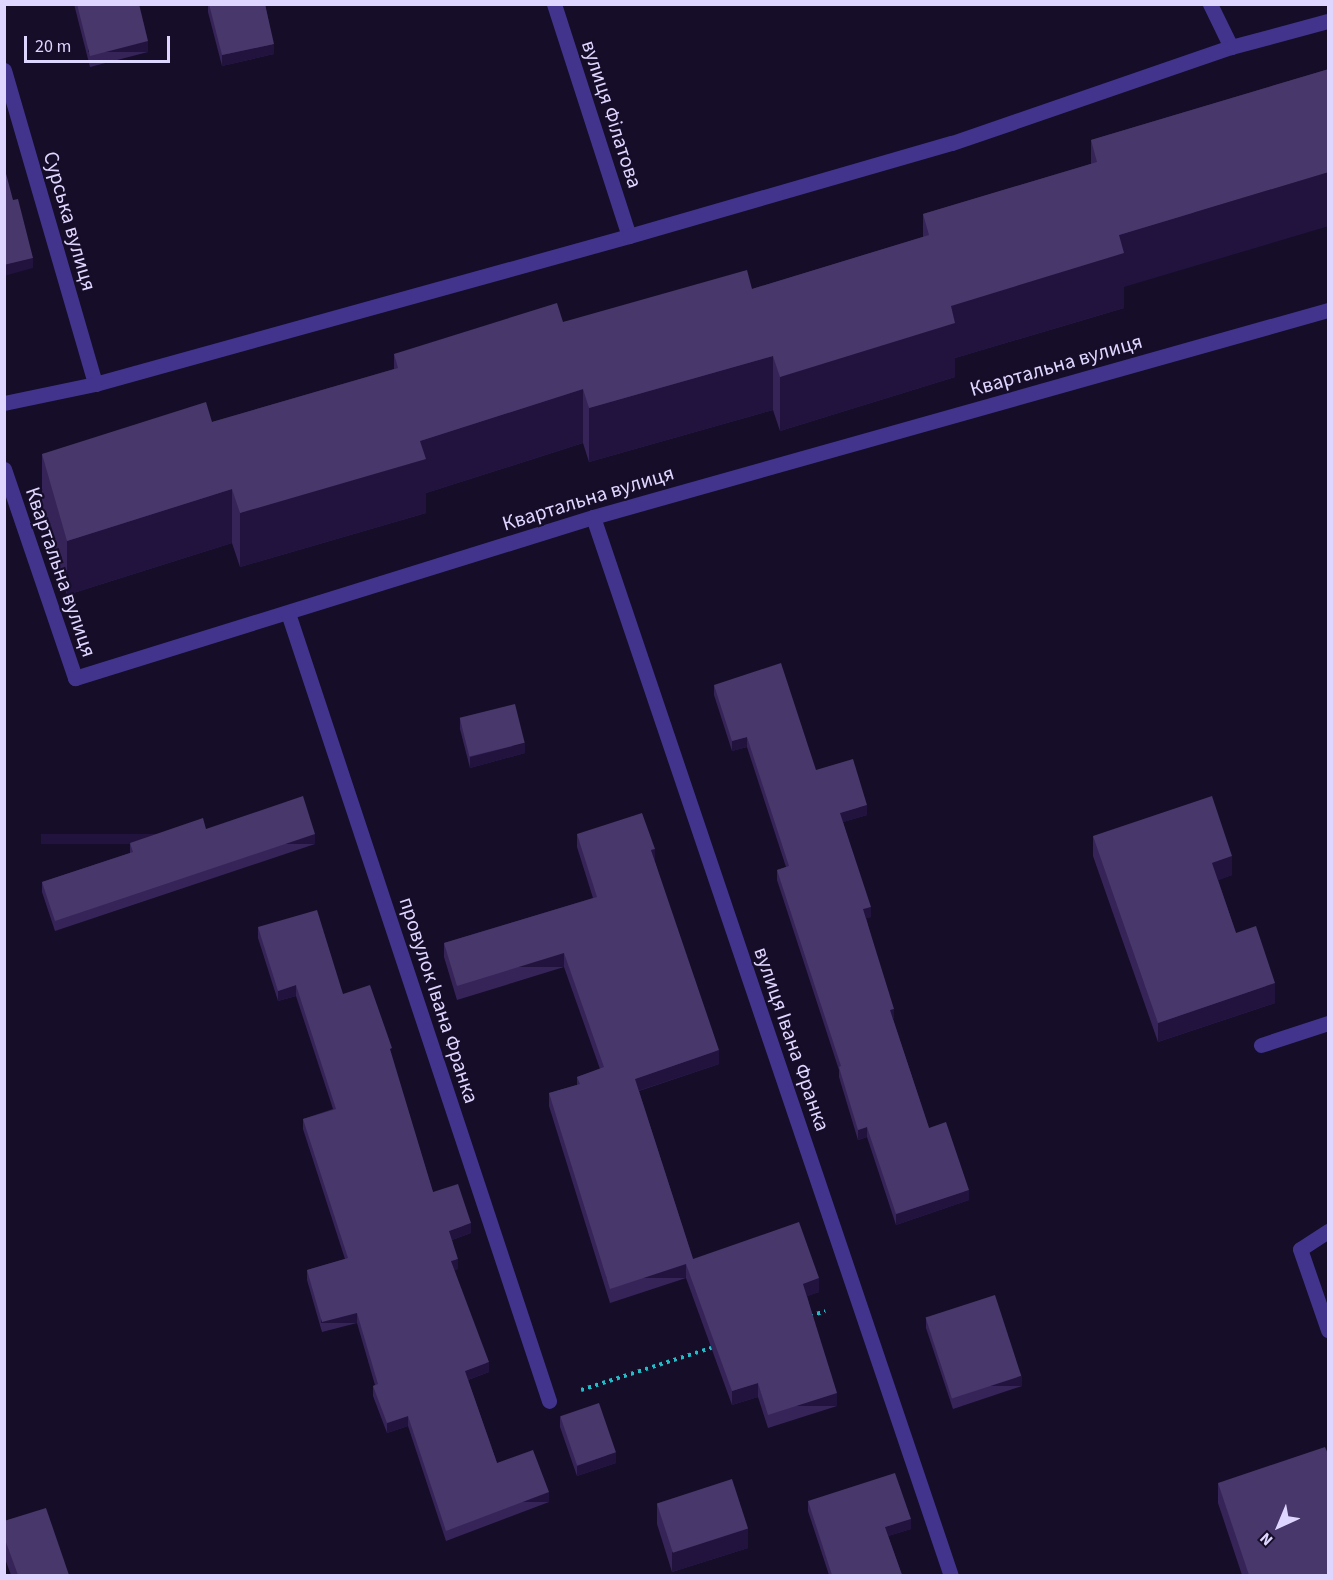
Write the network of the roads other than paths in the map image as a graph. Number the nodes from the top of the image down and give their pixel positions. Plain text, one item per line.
1 (554, 4) edge
2 (1210, 4) edge
3 (1329, 21) edge
4 (1231, 47) junction
5 (4, 70) edge
6 (629, 236) junction
7 (1329, 310) edge
8 (94, 384) junction
9 (4, 403) edge
10 (4, 469) edge
11 (593, 517) junction
12 (288, 613) junction
13 (1329, 1023) edge
14 (1261, 1045) dead end
15 (1329, 1231) edge
16 (1329, 1330) edge
17 (549, 1401) road end
18 (951, 1575) edge

1 - 6 street, вулиця Філатова
2 - 4 street
3 - 4 street
4 - 6 street
5 - 8 street, Сурська вулиця
6 - 8 street
7 - 11 street, Квартальна вулиця
8 - 9 street
10 - 12 street, Квартальна вулиця
11 - 12 street, Квартальна вулиця
11 - 18 street, вулиця Івана Франка
12 - 17 street, провулок Івана Франка
13 - 14 street
15 - 16 street

